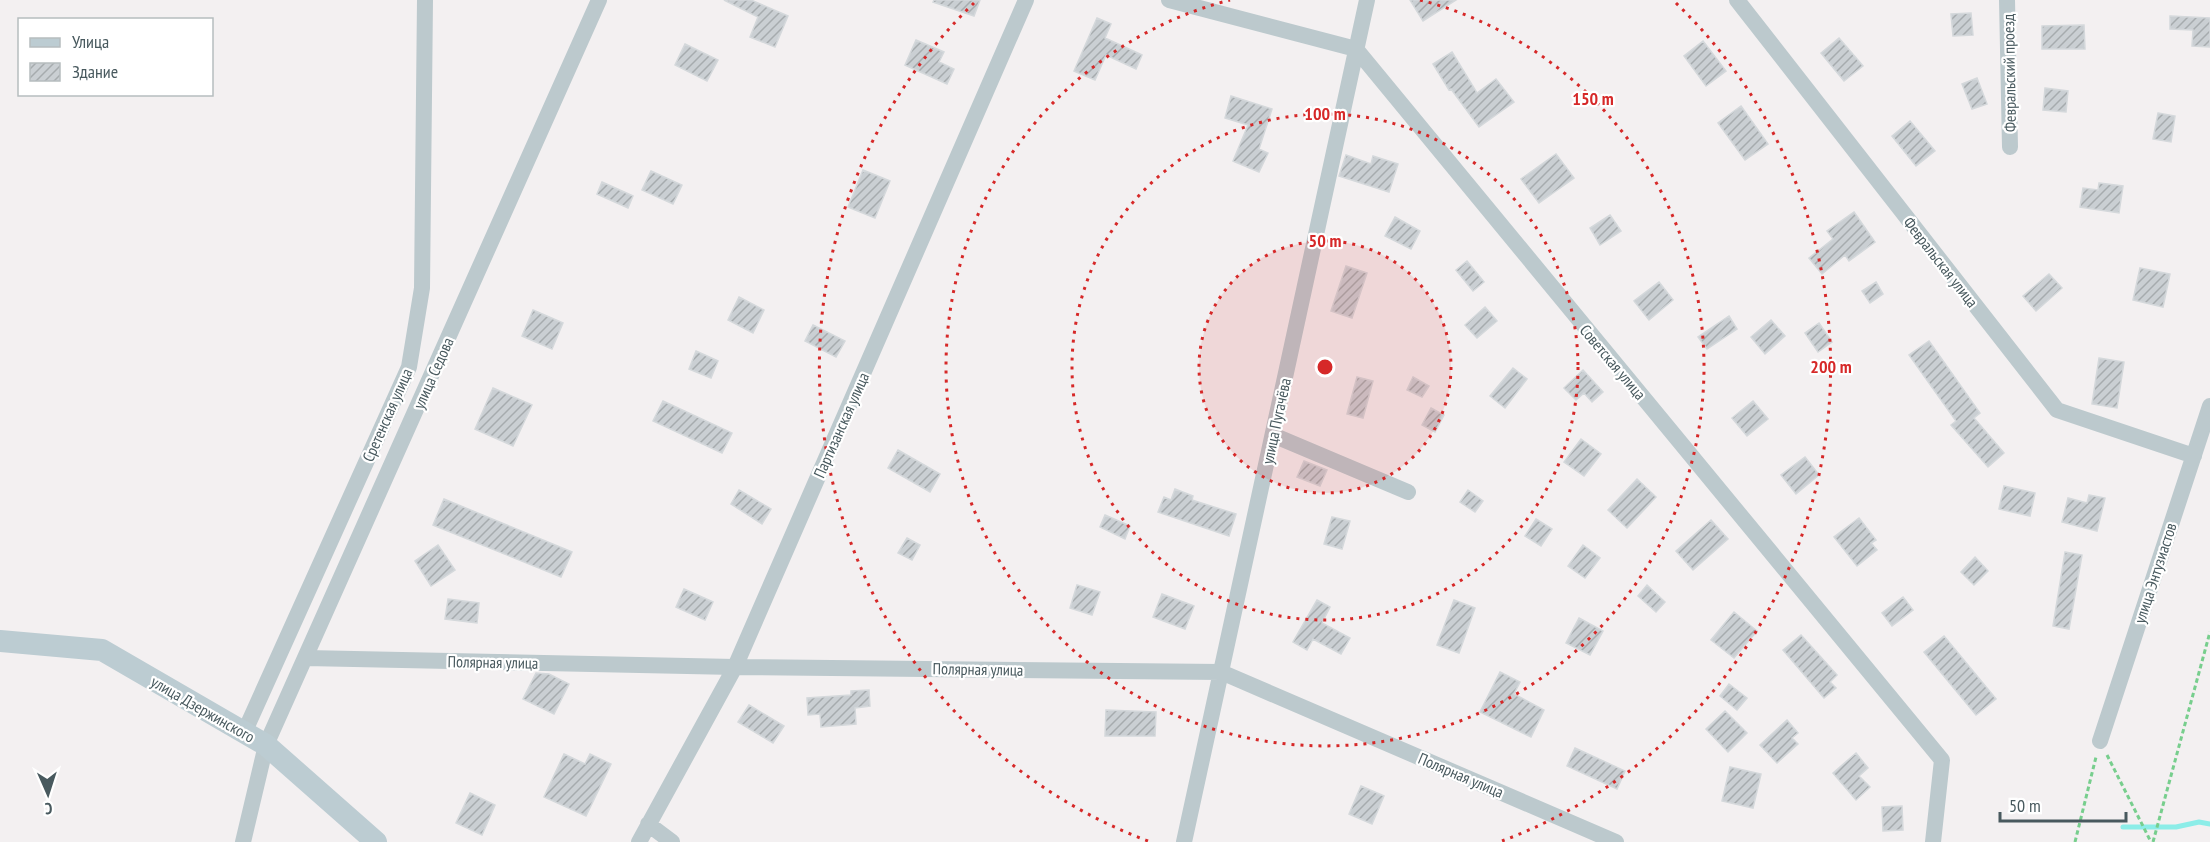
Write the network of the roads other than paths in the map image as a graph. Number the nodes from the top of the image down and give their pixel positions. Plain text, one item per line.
1 (425, 0) edge
2 (599, 0) edge
3 (1026, 0) edge
4 (1169, 0) edge
5 (1367, 0) edge
6 (1737, 0) edge
7 (2007, 0) edge
8 (1356, 49) junction
9 (2010, 147) dead end
10 (2210, 406) edge
11 (1273, 435) junction
12 (2194, 456) junction
13 (1408, 492) dead end
14 (0, 641) edge
15 (306, 658) junction
16 (735, 667) junction
17 (1221, 672) junction
18 (244, 733) junction
19 (2100, 741) road end
20 (266, 745) junction
21 (648, 824) junction
22 (243, 842) edge
23 (376, 842) edge
24 (639, 842) edge
25 (672, 842) edge
26 (1184, 842) edge
27 (1616, 842) edge
28 (1933, 842) edge

1 - 18 street, Сретенская улица
2 - 15 street, улица Седова
3 - 16 street, Партизанская улица
4 - 8 street
5 - 8 street, улица Пугачёва
6 - 12 street, Февральская улица
7 - 9 street, Февральский проезд
8 - 11 street, улица Пугачёва
8 - 28 street, Советская улица
10 - 12 street, улица Энтузиастов
11 - 13 street
11 - 17 street, улица Пугачёва
12 - 19 street, улица Энтузиастов
14 - 18 street, улица Дзержинского
15 - 16 street, Полярная улица
15 - 20 street, улица Седова
16 - 17 street, Полярная улица
16 - 21 street, Партизанская улица
17 - 26 street, улица Пугачёва
17 - 27 street, Полярная улица
18 - 20 street, улица Дзержинского
20 - 22 street, улица Седова
20 - 23 street, улица Дзержинского
21 - 24 street, Партизанская улица
21 - 25 street

